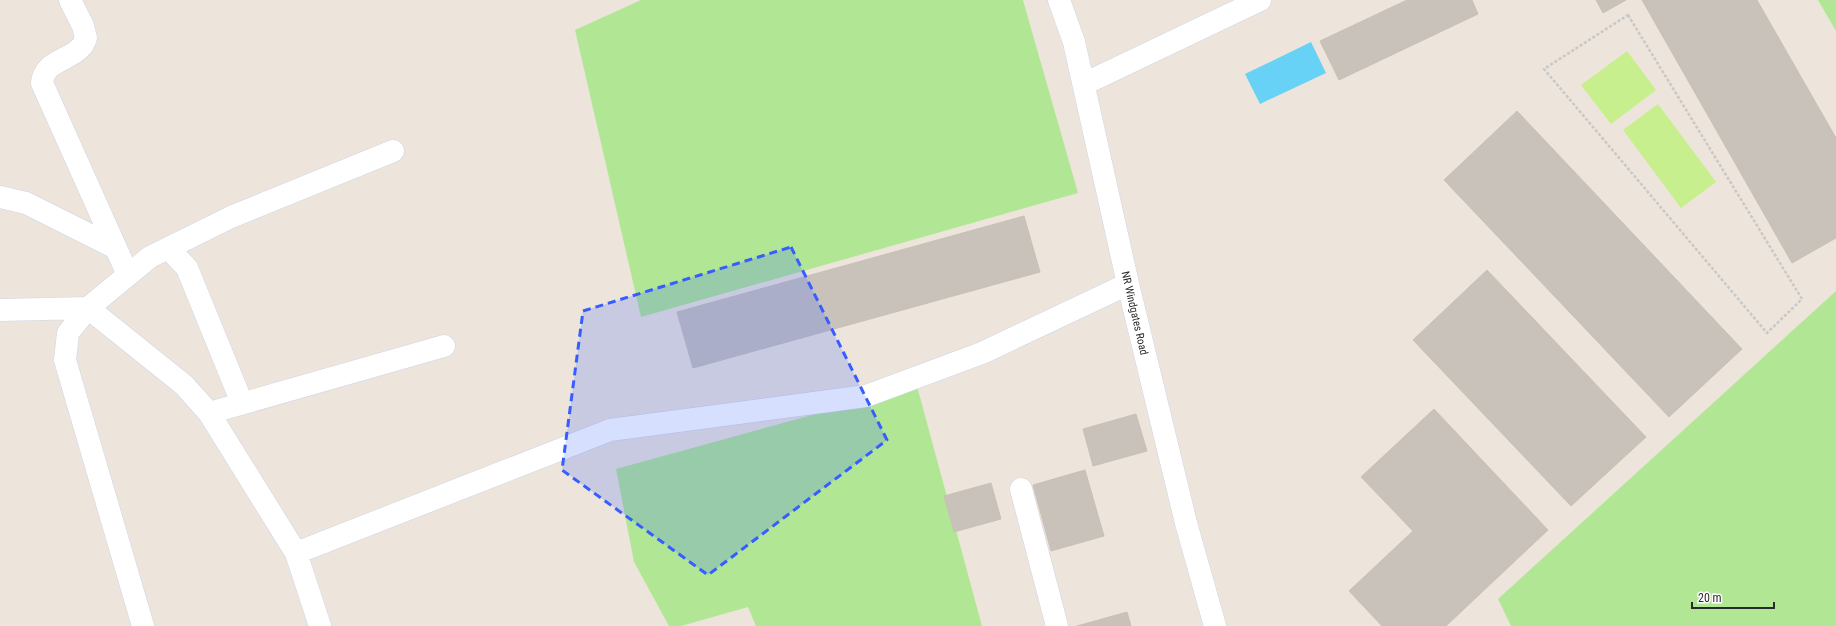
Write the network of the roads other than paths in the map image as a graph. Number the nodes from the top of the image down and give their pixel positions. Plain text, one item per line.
1 (70, 0) edge
2 (1058, 0) edge
3 (1260, 0) edge
4 (1084, 84) junction
5 (393, 151) dead end
6 (0, 197) edge
7 (116, 248) junction
8 (168, 248) junction
9 (128, 275) junction
10 (1128, 284) junction
11 (88, 308) junction
12 (0, 310) edge
13 (444, 346) dead end
14 (242, 404) junction
15 (209, 413) junction
16 (1021, 489) dead end
17 (296, 553) junction
18 (143, 626) edge
19 (320, 626) edge
20 (1057, 626) edge
21 (1215, 626) edge

1 - 7 street
2 - 4 street, NR Windgates Road
3 - 4 street
4 - 10 street, NR Windgates Road
5 - 8 street
6 - 7 street
7 - 9 street
8 - 9 street
8 - 14 street
9 - 11 street
10 - 17 street
10 - 21 street, NR Windgates Road
11 - 12 street
11 - 15 street
11 - 18 street
13 - 14 street
14 - 15 street
15 - 17 street
16 - 20 street
17 - 19 street

